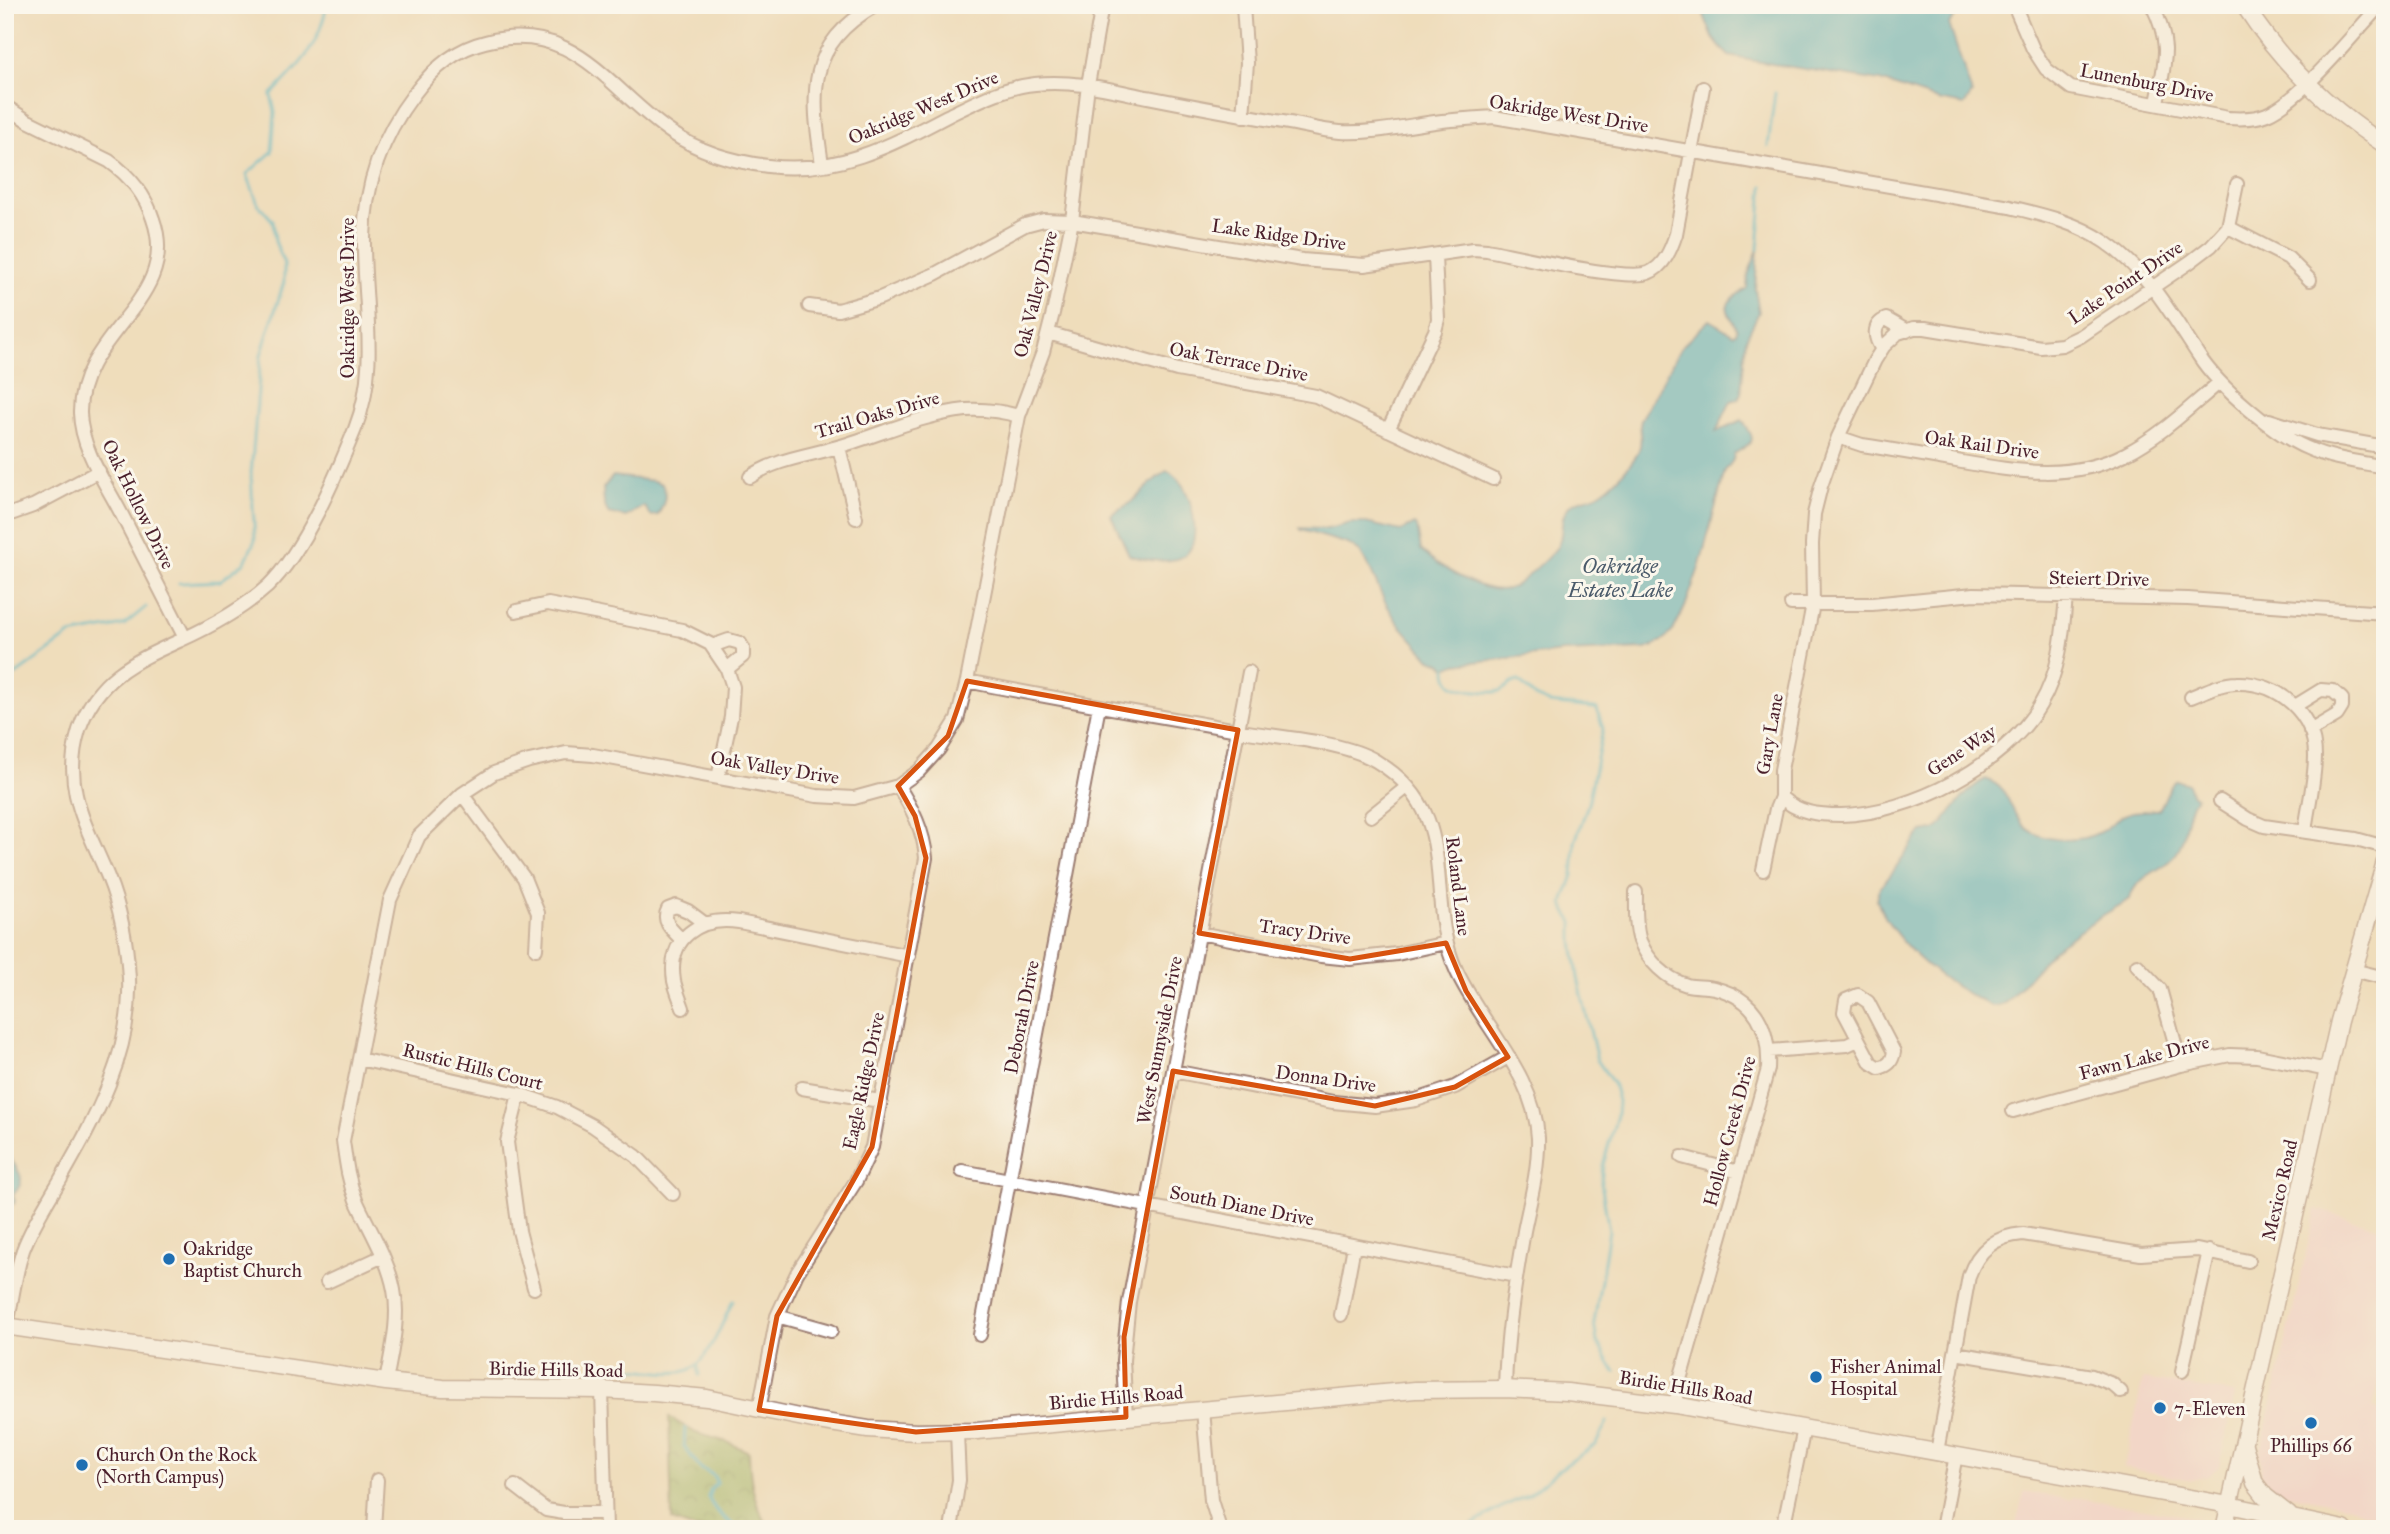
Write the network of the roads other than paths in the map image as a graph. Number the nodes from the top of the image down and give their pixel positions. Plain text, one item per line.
1 (876, 5) edge
2 (1102, 5) edge
3 (2014, 5) edge
4 (2152, 5) edge
5 (2244, 5) edge
6 (2377, 5) edge
7 (1243, 6) edge
8 (2307, 83) junction
9 (1088, 85) junction
10 (1703, 88) dead end
11 (2157, 103) junction
12 (5, 106) edge
13 (1243, 116) junction
14 (2385, 145) edge
15 (1690, 152) junction
16 (822, 164) junction
17 (2237, 184) dead end
18 (1072, 221) junction
19 (2228, 227) junction
20 (1435, 256) junction
21 (2310, 280) dead end
22 (2153, 285) junction
23 (809, 306) dead end
24 (1907, 331) junction
25 (1048, 332) junction
26 (1882, 349) junction
27 (2220, 382) junction
28 (1019, 416) junction
29 (2262, 418) junction
30 (1388, 430) junction
31 (1838, 438) junction
32 (839, 447) junction
33 (2385, 447) edge
34 (2385, 467) edge
35 (99, 471) junction
36 (750, 477) dead end
37 (1493, 479) dead end
38 (5, 516) edge
39 (856, 518) dead end
40 (2066, 596) junction
41 (1791, 604) dead end
42 (1813, 604) junction
43 (516, 611) dead end
44 (2385, 613) edge
45 (185, 638) junction
46 (712, 646) junction
47 (727, 669) junction
48 (1249, 672) dead end
49 (967, 681) junction
50 (2191, 697) dead end
51 (1099, 706) junction
52 (2295, 706) junction
53 (1238, 730) junction
54 (2310, 731) junction
55 (718, 778) junction
56 (898, 786) junction
57 (1407, 787) junction
58 (462, 794) junction
59 (1781, 797) junction
60 (2220, 801) dead end
61 (1371, 816) dead end
62 (2305, 831) junction
63 (2385, 847) edge
64 (2385, 862) edge
65 (1763, 870) dead end
66 (1636, 892) dead end
67 (704, 923) junction
68 (1199, 933) junction
69 (682, 940) junction
70 (1446, 943) junction
71 (536, 949) dead end
72 (909, 956) junction
73 (2137, 965) dead end
74 (2353, 970) junction
75 (2385, 978) edge
76 (683, 1008) dead end
77 (1858, 1040) junction
78 (1769, 1051) junction
79 (1508, 1057) junction
80 (359, 1059) junction
81 (2181, 1065) junction
82 (2328, 1070) junction
83 (1173, 1071) junction
84 (802, 1088) dead end
85 (519, 1094) junction
86 (880, 1101) junction
87 (2013, 1111) dead end
88 (1682, 1157) dead end
89 (962, 1171) dead end
90 (1739, 1172) junction
91 (1010, 1180) junction
92 (673, 1194) dead end
93 (1147, 1206) junction
94 (1354, 1246) junction
95 (2209, 1251) junction
96 (383, 1256) junction
97 (2248, 1261) dead end
98 (1516, 1276) junction
99 (327, 1282) dead end
100 (534, 1288) dead end
101 (1341, 1315) dead end
102 (777, 1316) junction
103 (6, 1327) edge
104 (831, 1331) dead end
105 (980, 1335) dead end
106 (1955, 1353) junction
107 (2182, 1371) dead end
108 (386, 1382) junction
109 (1505, 1389) junction
110 (602, 1390) junction
111 (2121, 1392) dead end
112 (1675, 1405) junction
113 (759, 1410) junction
114 (1203, 1410) junction
115 (1126, 1417) junction
116 (1804, 1428) junction
117 (957, 1432) junction
118 (2243, 1441) junction
119 (1937, 1452) junction
120 (1956, 1455) junction
121 (377, 1480) dead end
122 (515, 1486) dead end
123 (2229, 1505) junction
124 (605, 1513) junction
125 (2291, 1517) junction
126 (374, 1529) edge
127 (606, 1529) edge
128 (951, 1529) edge
129 (1220, 1529) edge
130 (1783, 1529) edge
131 (1942, 1529) edge
132 (2224, 1529) edge
133 (2258, 1529) edge
134 (2344, 1529) edge

1 - 16 street
2 - 9 street, Oak Valley Drive
3 - 11 street, Lunenburg Drive
4 - 11 street
5 - 8 main road
6 - 8 street, Lunenburg Drive
7 - 13 street
8 - 11 street, Lunenburg Drive
8 - 14 main road
9 - 13 street, Oakridge West Drive
9 - 16 street, Oakridge West Drive
9 - 18 street, Oak Valley Drive
10 - 15 street, Lake Ridge Drive
12 - 35 street, Oak Hollow Drive
13 - 15 street, Oakridge West Drive
15 - 20 street, Lake Ridge Drive
15 - 22 street, Oakridge West Drive
16 - 45 street, Oakridge West Drive
17 - 19 street
18 - 20 street, Lake Ridge Drive
18 - 23 street, Lake Ridge Drive
18 - 25 street, Oak Valley Drive
19 - 21 street
19 - 22 street, Lake Point Drive
20 - 30 street
22 - 24 street, Lake Point Drive
22 - 27 street, Oakridge West Drive
24 - 26 street, Lake Point Drive
24 - 26 street, Lake Point Drive
25 - 28 street, Oak Valley Drive
25 - 30 street, Oak Terrace Drive
26 - 31 street, Lake Point Drive
27 - 29 street, Oakridge West Drive
27 - 31 street, Oak Rail Drive
28 - 32 street, Trail Oaks Drive
28 - 49 street, Oak Valley Drive
29 - 33 street, Oakridge West Drive
29 - 34 street, Oakridge West Drive
30 - 37 street, Oak Terrace Drive
31 - 42 street, Lake Point Drive
32 - 36 street, Trail Oaks Drive
32 - 39 street
35 - 38 street
35 - 45 street, Oak Hollow Drive
40 - 42 street, Steiert Drive
40 - 44 street, Steiert Drive
40 - 59 street, Gene Way
41 - 42 street, Steiert Drive
42 - 59 street, Gary Lane
43 - 46 street
45 - 103 street, Oakridge West Drive
46 - 47 street
46 - 47 street
47 - 55 street
48 - 53 street, West Sunnyside Drive
49 - 51 street, Roland Lane
49 - 56 street, Oak Valley Drive
50 - 52 street
51 - 53 street, Roland Lane
51 - 91 street, Deborah Drive
52 - 54 street
52 - 54 street
53 - 57 street, Roland Lane
53 - 68 street, West Sunnyside Drive
54 - 62 street
55 - 56 street, Oak Valley Drive
55 - 58 street, Oak Valley Drive
56 - 72 street, Eagle Ridge Drive
57 - 61 street
57 - 70 street, Roland Lane
58 - 71 street
58 - 80 street, Oak Valley Drive
59 - 65 street, Gary Lane
60 - 62 street
62 - 63 street
64 - 74 main road, Mexico Road
66 - 78 street, Hollow Creek Drive
67 - 69 street
67 - 69 street
67 - 72 street
68 - 70 street, Tracy Drive
68 - 83 street, West Sunnyside Drive
69 - 76 street
70 - 79 street, Roland Lane
72 - 86 street, Eagle Ridge Drive
73 - 81 street
74 - 75 street
74 - 82 main road, Mexico Road
77 - 77 street
77 - 78 street
78 - 90 street, Hollow Creek Drive
79 - 83 street, Donna Drive
79 - 98 street, Roland Lane
80 - 85 street, Rustic Hills Court
80 - 96 street, Oak Valley Drive
81 - 82 street, Fawn Lake Drive
81 - 87 street, Fawn Lake Drive
82 - 118 main road, Mexico Road
83 - 93 street, West Sunnyside Drive
84 - 86 street
85 - 92 street, Rustic Hills Court
85 - 100 street
86 - 102 street, Eagle Ridge Drive
88 - 90 street
89 - 91 street, South Diane Drive
90 - 112 street, Hollow Creek Drive
91 - 93 street, South Diane Drive
91 - 105 street, Deborah Drive
93 - 94 street, South Diane Drive
93 - 115 street, West Sunnyside Drive
94 - 98 street, South Diane Drive
94 - 101 street
95 - 97 street
95 - 106 street
95 - 107 street
96 - 99 street
96 - 108 street, Oak Valley Drive
98 - 109 street, Roland Lane
102 - 104 street
102 - 113 street, Eagle Ridge Drive
103 - 108 main road, Birdie Hills Road
106 - 111 street
106 - 119 street
108 - 110 main road, Birdie Hills Road
109 - 112 main road, Birdie Hills Road
109 - 114 main road, Birdie Hills Road
110 - 113 main road, Birdie Hills Road
110 - 124 street
112 - 116 main road, Birdie Hills Road
113 - 117 main road, Birdie Hills Road
114 - 115 main road, Birdie Hills Road
114 - 129 street
115 - 117 main road, Birdie Hills Road
116 - 119 main road, Birdie Hills Road
116 - 130 street
117 - 128 street
118 - 123 main road, Mexico Road
118 - 125 main road
119 - 120 main road, Birdie Hills Road
120 - 123 main road, Birdie Hills Road
120 - 131 street
121 - 126 street
122 - 124 street
123 - 125 main road, Birdie Hills Road
123 - 132 main road, Mexico Road
124 - 127 street
125 - 133 main road
125 - 134 main road, Birdie Hills Road

